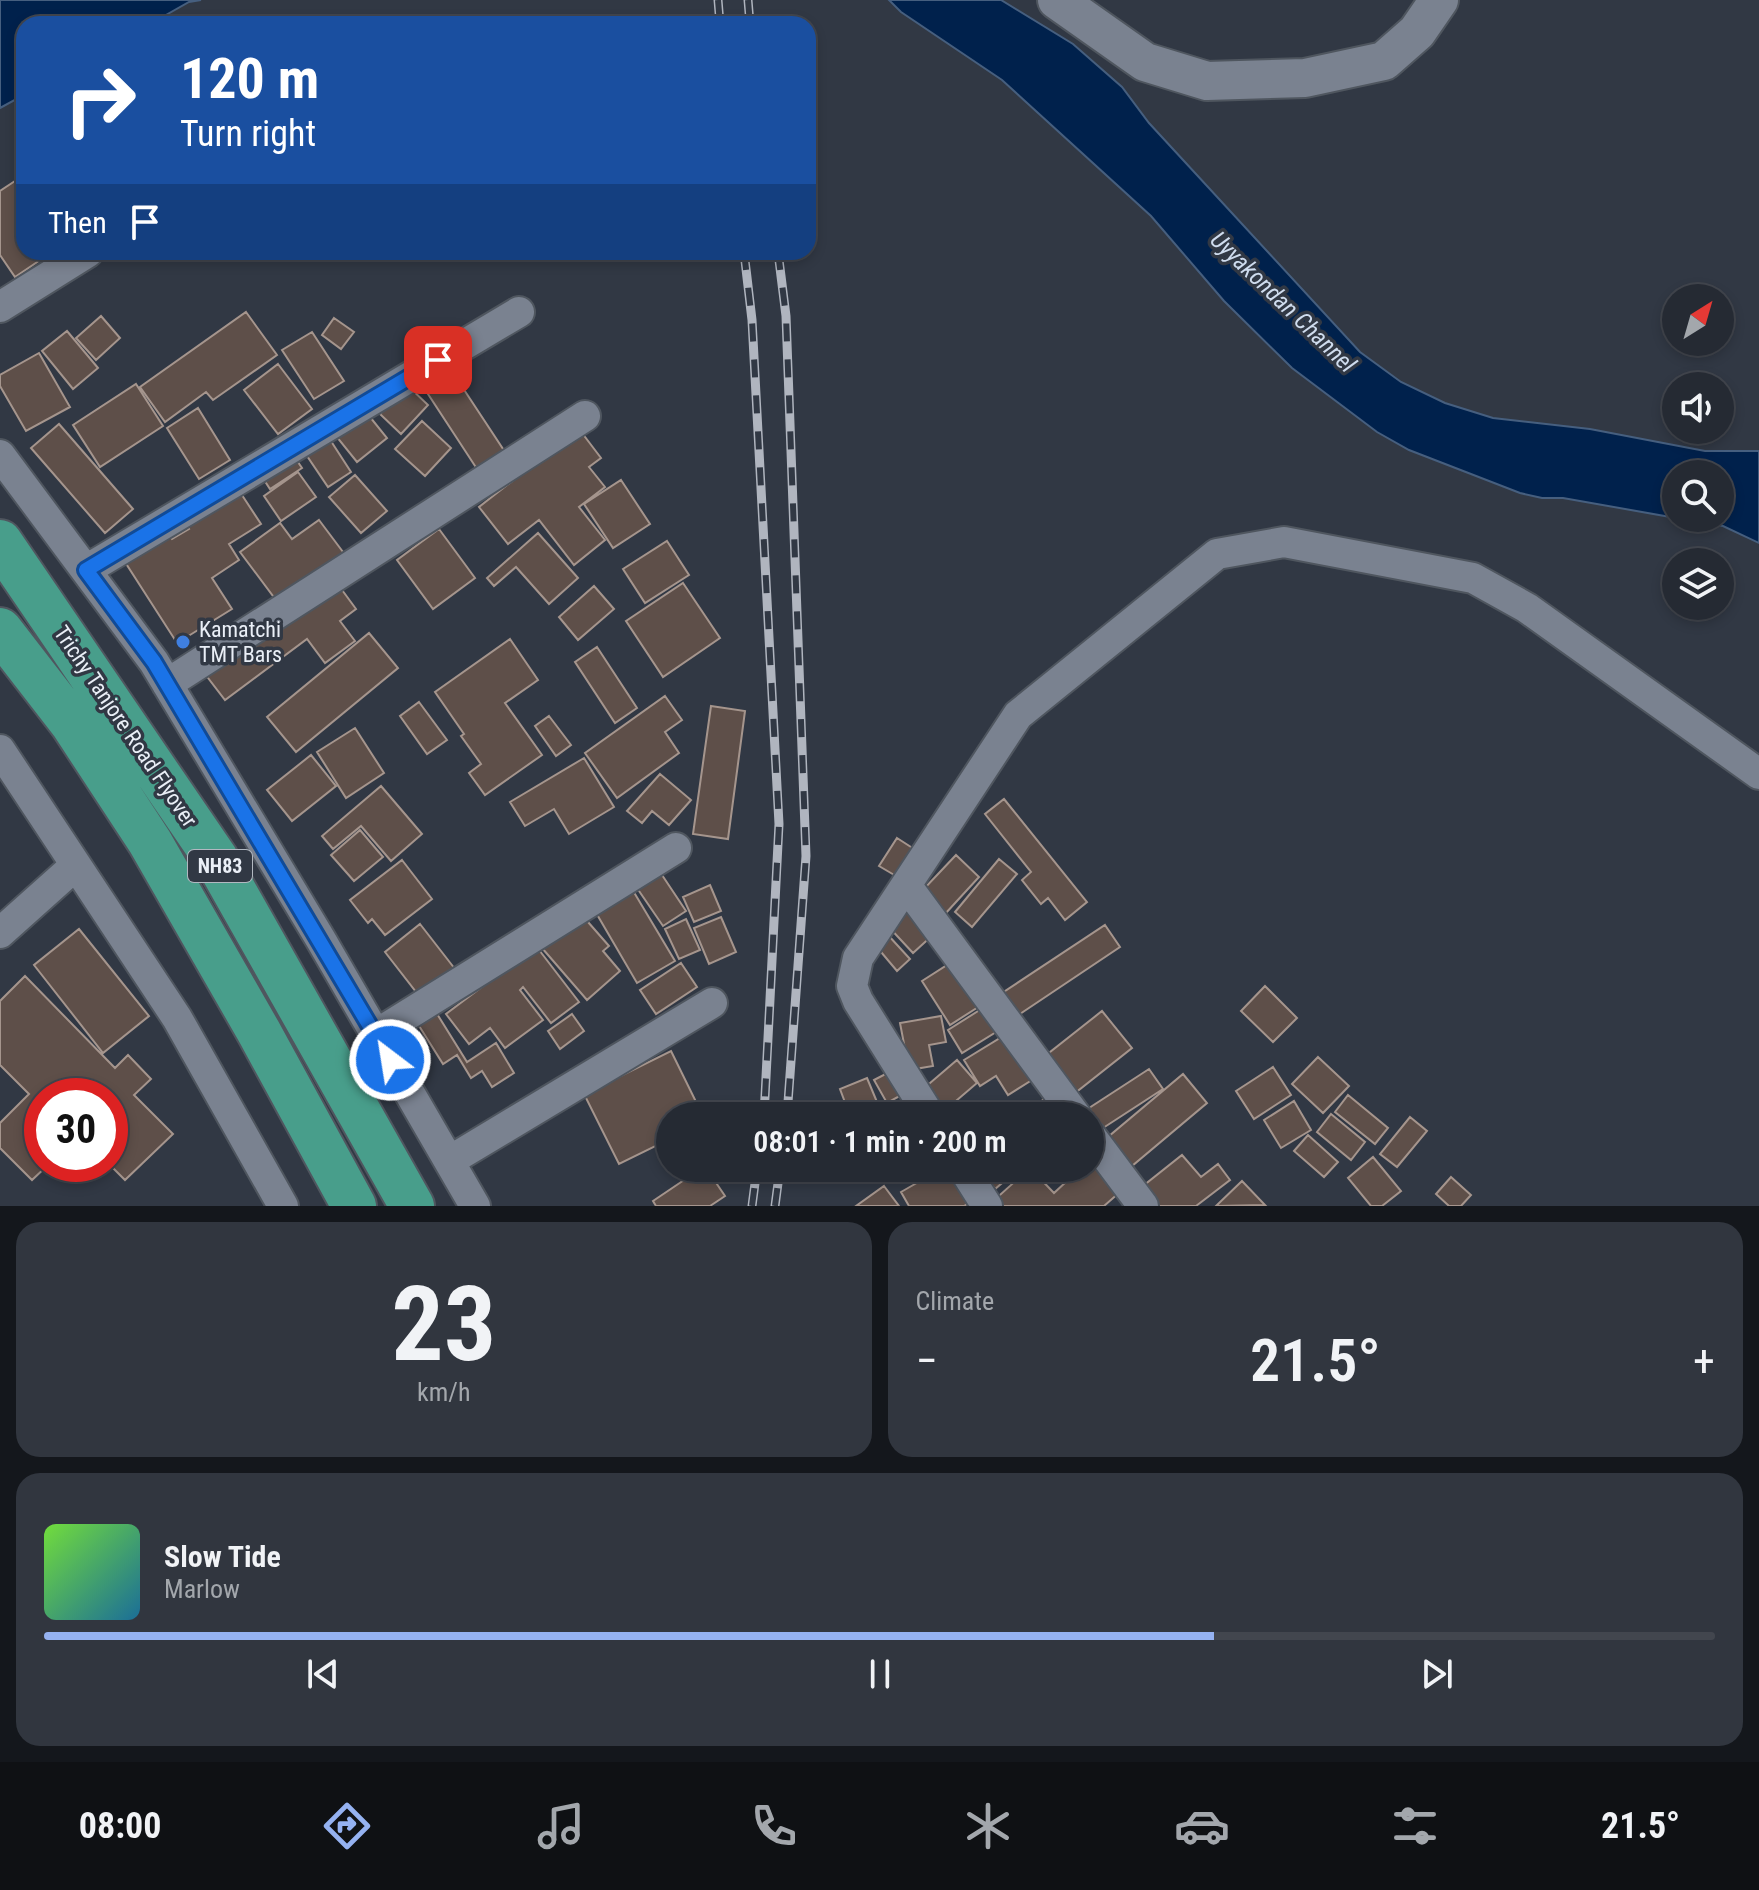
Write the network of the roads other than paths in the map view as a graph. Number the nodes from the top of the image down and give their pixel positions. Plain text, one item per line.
1 (1057, 0) edge
2 (1439, 0) edge
3 (75, 260) edge
4 (0, 307) edge
5 (519, 312) dead end
6 (585, 416) dead end
7 (0, 455) edge
8 (0, 542) edge
9 (86, 570) junction
10 (0, 630) edge
11 (167, 684) junction
12 (0, 750) edge
13 (1759, 774) edge
14 (676, 848) dead end
15 (76, 865) junction
16 (906, 885) junction
17 (0, 933) edge
18 (712, 1003) dead end
19 (375, 1035) junction
20 (921, 1102) edge
21 (1066, 1102) edge
22 (1104, 1154) edge
23 (451, 1160) junction
24 (972, 1182) edge
25 (283, 1206) edge
26 (354, 1206) edge
27 (412, 1206) edge
28 (475, 1206) edge
29 (987, 1206) edge
30 (1143, 1206) edge

1 - 2 street
3 - 4 street
5 - 9 street
6 - 11 street
7 - 9 street
8 - 27 highway, Trichy Tanjore Road Flyover / NH83
9 - 11 street
10 - 26 highway, Trichy Tanjore Road Flyover / NH83
11 - 19 street
12 - 15 street
13 - 16 street
14 - 19 street
15 - 17 street
15 - 25 street
16 - 20 street
16 - 21 street
18 - 23 street
19 - 23 street
22 - 30 street
23 - 28 street
24 - 29 street

